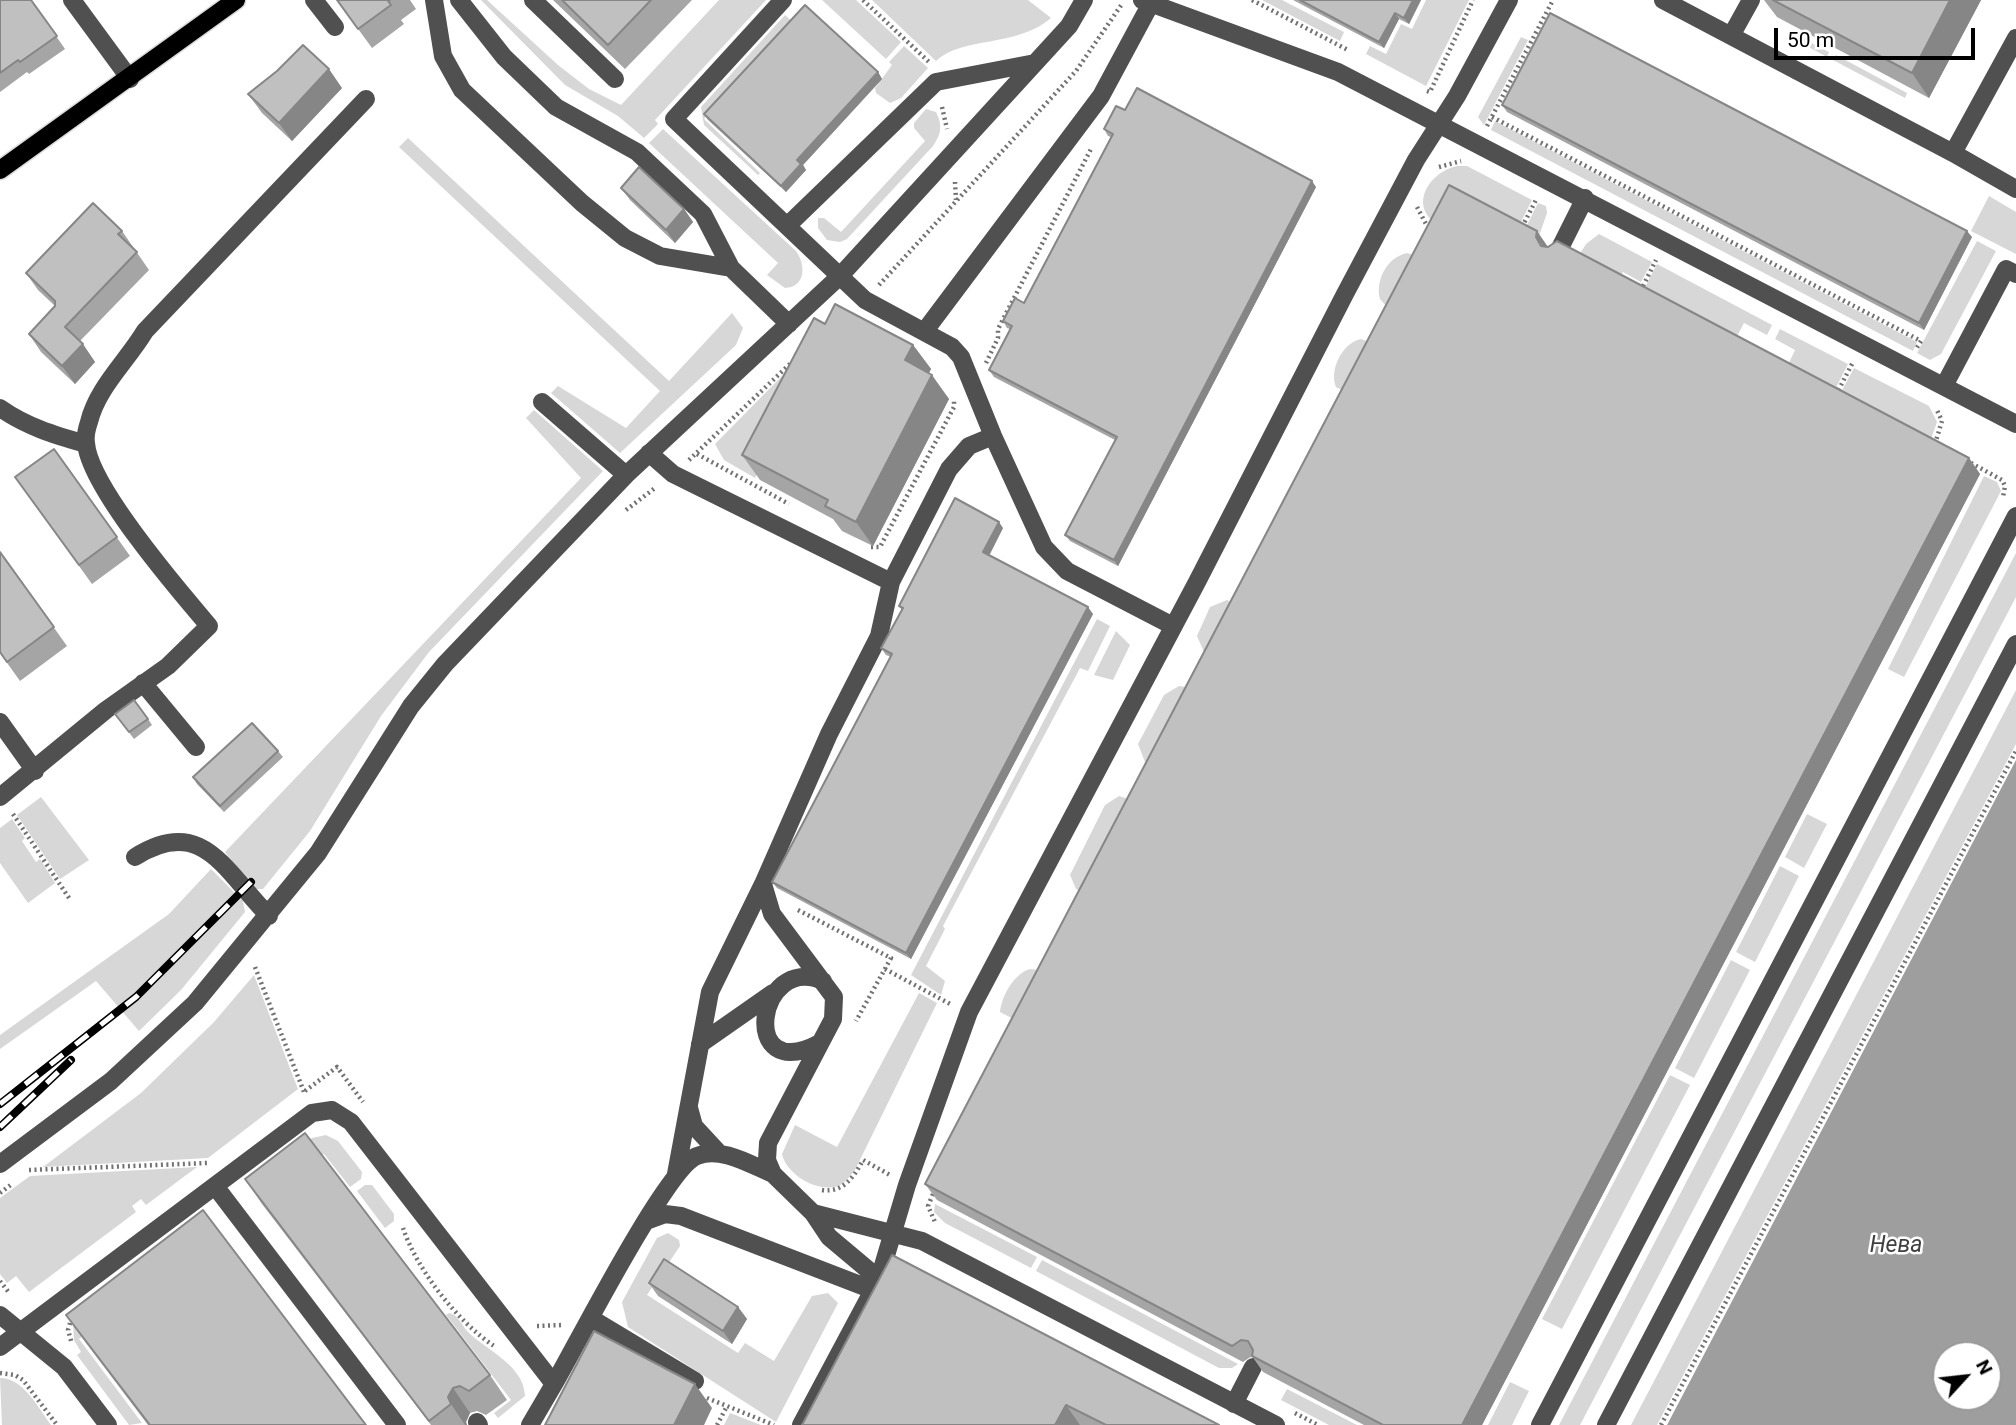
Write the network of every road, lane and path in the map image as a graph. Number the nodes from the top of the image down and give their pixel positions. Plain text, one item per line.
1 (72, 0) edge
2 (236, 0) edge
3 (314, 0) edge
4 (434, 0) edge
5 (459, 0) edge
6 (533, 0) edge
7 (783, 0) edge
8 (1084, 0) edge
9 (1125, 0) edge
10 (1252, 0) edge
11 (1473, 0) edge
12 (1509, 0) edge
13 (1553, 0) edge
14 (1663, 0) edge
15 (1751, 0) edge
16 (1146, 2) edge
17 (335, 27) dead end
18 (1731, 36) junction
19 (2016, 38) edge
20 (1359, 55) dead end
21 (1035, 63) junction
22 (1076, 71) junction
23 (130, 79) junction
24 (615, 79) dead end
25 (1418, 86) dead end
26 (1101, 96) junction
27 (366, 99) dead end
28 (1492, 117) junction
29 (1437, 126) junction
30 (1479, 143) junction
31 (1093, 144) dead end
32 (1953, 153) junction
33 (1435, 169) dead end
34 (0, 170) edge
35 (2016, 190) edge
36 (1526, 191) dead end
37 (1418, 197) dead end
38 (1537, 197) junction
39 (1586, 198) junction
40 (1576, 217) junction
41 (787, 226) junction
42 (1521, 229) edge
43 (1441, 231) edge
44 (1558, 252) edge
45 (1645, 253) dead end
46 (1657, 259) junction
47 (1669, 265) dead end
48 (731, 268) junction
49 (2016, 274) edge
50 (840, 276) junction
51 (1643, 286) edge
52 (864, 300) junction
53 (789, 324) junction
54 (925, 332) junction
55 (1920, 341) dead end
56 (799, 355) edge
57 (1841, 355) dead end
58 (1854, 362) junction
59 (1864, 367) dead end
60 (782, 371) junction
61 (967, 371) junction
62 (790, 376) edge
63 (1944, 386) junction
64 (1836, 395) edge
65 (542, 402) dead end
66 (1934, 404) dead end
67 (0, 408) edge
68 (2016, 424) edge
69 (993, 436) junction
70 (86, 444) junction
71 (1945, 450) edge
72 (649, 453) junction
73 (696, 454) junction
74 (1968, 462) edge
75 (673, 474) junction
76 (625, 475) junction
77 (1999, 505) dead end
78 (795, 507) edge
79 (2016, 516) edge
80 (617, 517) dead end
81 (869, 547) dead end
82 (891, 582) junction
83 (1173, 626) junction
84 (2016, 644) edge
85 (144, 684) junction
86 (0, 722) edge
87 (196, 747) dead end
88 (2016, 751) edge
89 (35, 771) junction
90 (0, 797) edge
91 (135, 857) dead end
92 (762, 884) junction
93 (71, 901) dead end
94 (269, 916) junction
95 (262, 957) dead end
96 (255, 967) junction
97 (885, 969) dead end
98 (246, 977) dead end
99 (822, 981) junction
100 (778, 989) junction
101 (968, 1012) junction
102 (820, 1043) junction
103 (700, 1044) junction
104 (304, 1092) junction
105 (293, 1100) dead end
106 (689, 1107) junction
107 (370, 1112) dead end
108 (312, 1113) junction
109 (768, 1143) junction
110 (16, 1152) junction
111 (719, 1153) junction
112 (219, 1155) dead end
113 (738, 1160) junction
114 (41, 1163) dead end
115 (208, 1163) junction
116 (0, 1164) edge
117 (30, 1171) junction
118 (197, 1171) dead end
119 (676, 1174) junction
120 (773, 1174) junction
121 (219, 1183) junction
122 (937, 1185) edge
123 (0, 1193) edge
124 (813, 1213) junction
125 (399, 1215) dead end
126 (646, 1221) junction
127 (940, 1227) dead end
128 (892, 1235) junction
129 (0, 1281) edge
130 (876, 1284) junction
131 (15, 1300) dead end
132 (75, 1314) edge
133 (0, 1315) edge
134 (571, 1319) dead end
135 (592, 1320) junction
136 (529, 1322) dead end
137 (20, 1332) junction
138 (0, 1347) edge
139 (76, 1351) edge
140 (503, 1352) dead end
141 (1253, 1367) edge
142 (0, 1373) edge
143 (554, 1384) junction
144 (698, 1388) joint
145 (1234, 1404) junction
146 (726, 1408) junction
147 (1286, 1408) dead end
148 (1264, 1422) edge
149 (57, 1425) edge
150 (108, 1425) edge
151 (397, 1425) edge
152 (530, 1425) edge
153 (717, 1425) edge
154 (774, 1425) edge
155 (801, 1425) edge
156 (1318, 1425) edge
157 (1540, 1425) edge
158 (1606, 1425) edge
159 (1661, 1425) edge

1 - 23 lane
2 - 23 main road
3 - 17 lane
4 - 48 lane
5 - 48 lane
6 - 24 lane
7 - 41 lane
8 - 21 lane
9 - 22 path
10 - 20 path
11 - 25 path
12 - 29 lane
13 - 28 path
14 - 18 lane
15 - 18 lane
16 - 26 lane
16 - 29 lane
18 - 32 lane
19 - 32 lane
21 - 41 lane
21 - 50 lane
22 - 26 path
22 - 52 path
23 - 34 main road
26 - 54 lane
27 - 70 lane
28 - 30 path
28 - 55 path
29 - 30 lane
29 - 83 lane
30 - 33 path
30 - 39 lane
31 - 61 path
32 - 35 lane
36 - 38 path
37 - 43 path
38 - 40 path
38 - 42 path
39 - 40 lane
39 - 63 lane
40 - 44 lane
41 - 50 lane
45 - 46 path
46 - 47 path
46 - 51 path
48 - 53 lane
49 - 63 lane
50 - 52 lane
50 - 53 lane
52 - 54 lane
53 - 72 lane
54 - 61 lane
56 - 60 path
57 - 58 path
58 - 59 path
58 - 64 path
60 - 62 path
60 - 73 path
61 - 69 lane
61 - 81 path
63 - 68 lane
65 - 76 lane
66 - 71 path
67 - 70 lane
69 - 82 lane
69 - 83 lane
70 - 85 lane
72 - 75 lane
72 - 76 lane
73 - 75 path
73 - 78 path
74 - 77 path
75 - 80 path
75 - 82 lane
76 - 94 lane
79 - 157 lane
82 - 92 lane
83 - 101 lane
84 - 158 lane
85 - 87 lane
85 - 89 lane
86 - 89 lane
88 - 159 path
89 - 90 lane
90 - 93 path
91 - 94 lane
92 - 99 lane
92 - 103 lane
94 - 110 lane
95 - 96 path
96 - 98 path
96 - 104 path
97 - 101 path
99 - 100 lane
99 - 102 lane
100 - 102 lane
100 - 103 lane
101 - 128 lane
102 - 109 lane
103 - 106 lane
104 - 105 path
104 - 107 path
104 - 108 path
106 - 111 lane
106 - 119 lane
108 - 121 lane
108 - 143 lane
109 - 113 lane
109 - 120 lane
110 - 116 lane
110 - 117 path
111 - 113 lane
111 - 119 lane
112 - 115 path
113 - 120 lane
114 - 117 path
115 - 117 path
115 - 118 path
115 - 121 path
117 - 123 path
119 - 126 lane
120 - 124 lane
121 - 137 lane
121 - 151 lane
122 - 127 path
124 - 128 lane
124 - 130 lane
125 - 140 path
126 - 130 lane
126 - 135 lane
128 - 130 lane
128 - 145 lane
129 - 131 path
130 - 155 lane
132 - 139 path
133 - 137 lane
134 - 136 path
135 - 143 lane
135 - 144 lane
137 - 138 lane
137 - 150 lane
141 - 145 lane
142 - 149 path
143 - 152 lane
144 - 146 path
145 - 148 lane
146 - 153 path
146 - 154 path
147 - 156 path

